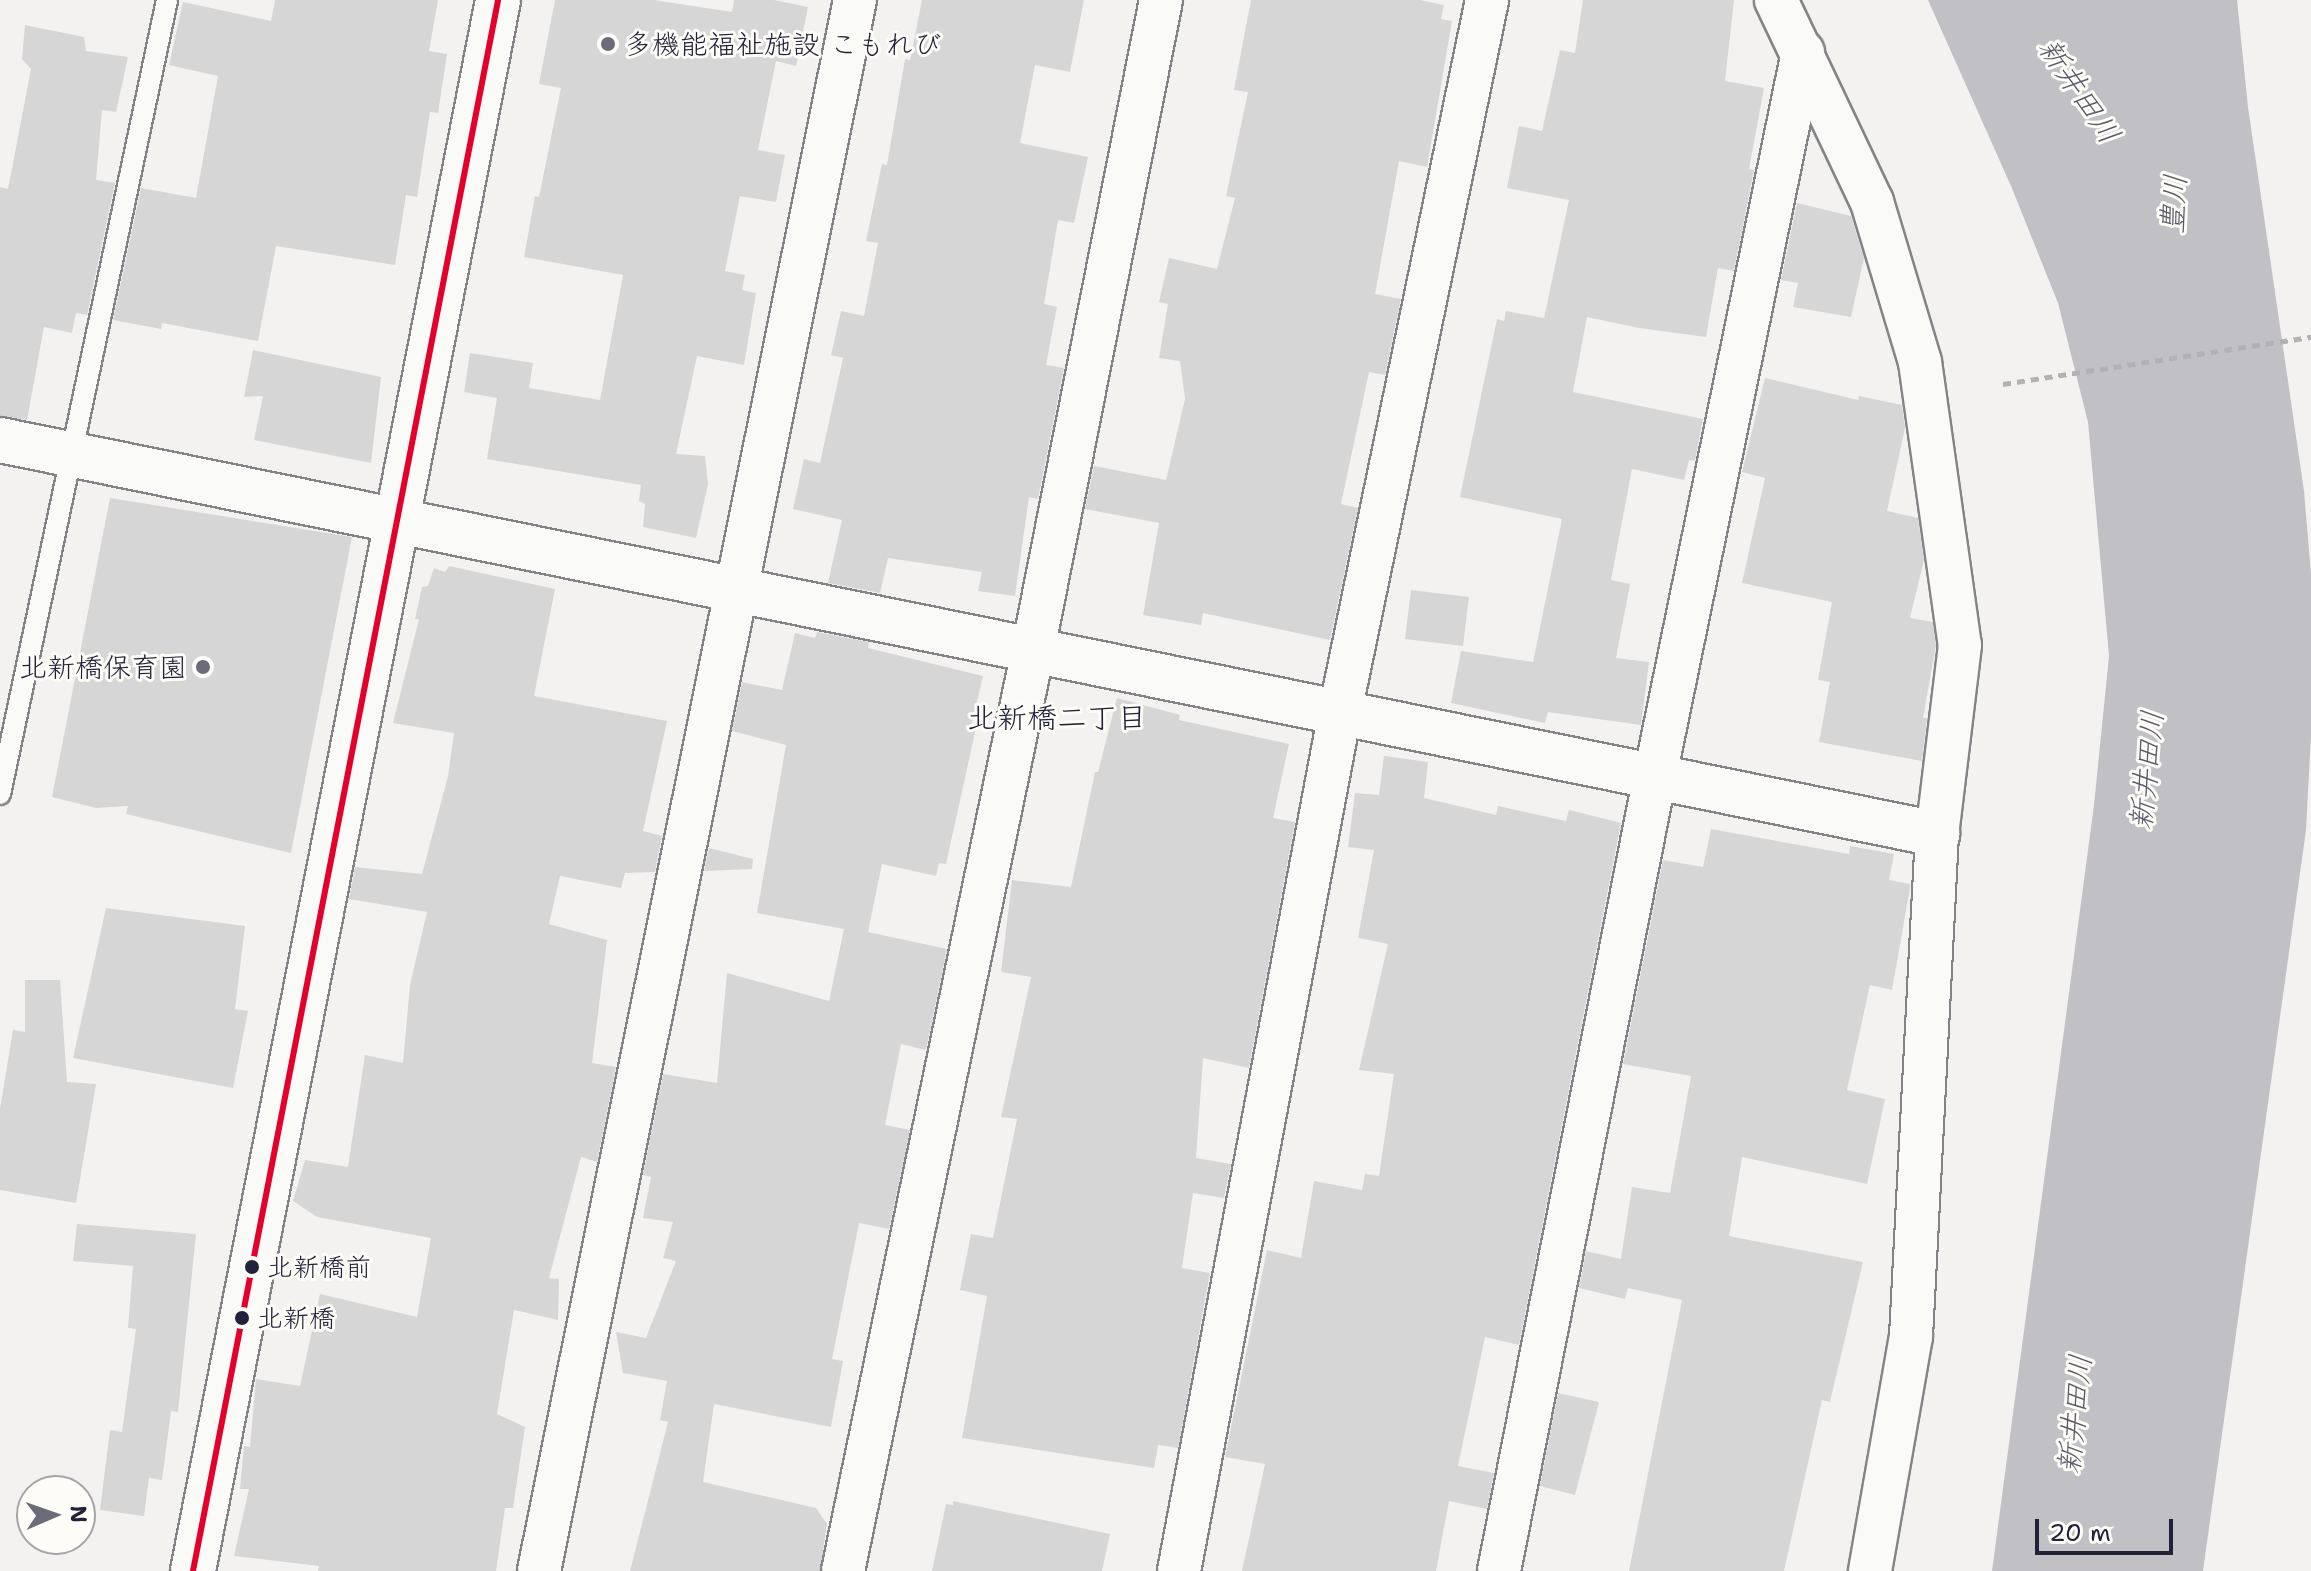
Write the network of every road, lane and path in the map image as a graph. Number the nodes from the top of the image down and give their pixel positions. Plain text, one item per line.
1 (167, 0) edge
2 (498, 0) edge
3 (855, 0) edge
4 (1161, 0) edge
5 (1487, 0) edge
6 (1776, 0) edge
7 (1803, 52) junction
8 (2311, 337) edge
9 (2003, 384) dead end
10 (0, 440) edge
11 (71, 455) junction
12 (396, 521) junction
13 (736, 589) junction
14 (1033, 650) junction
15 (1340, 712) junction
16 (1655, 776) junction
17 (0, 794) edge
18 (1937, 834) junction
19 (193, 1571) edge
20 (539, 1571) edge
21 (843, 1571) edge
22 (1179, 1571) edge
23 (1499, 1571) edge
24 (1870, 1571) edge

1 - 11 lane
2 - 12 street
3 - 13 street
4 - 14 street
5 - 15 street
6 - 7 street
7 - 16 street
7 - 18 street
8 - 9 path
10 - 11 street
11 - 12 street
11 - 17 lane
12 - 13 street
12 - 19 street
13 - 14 street
13 - 20 street
14 - 15 street
14 - 21 street
15 - 16 street
15 - 22 street
16 - 18 street
16 - 23 street
18 - 24 street

